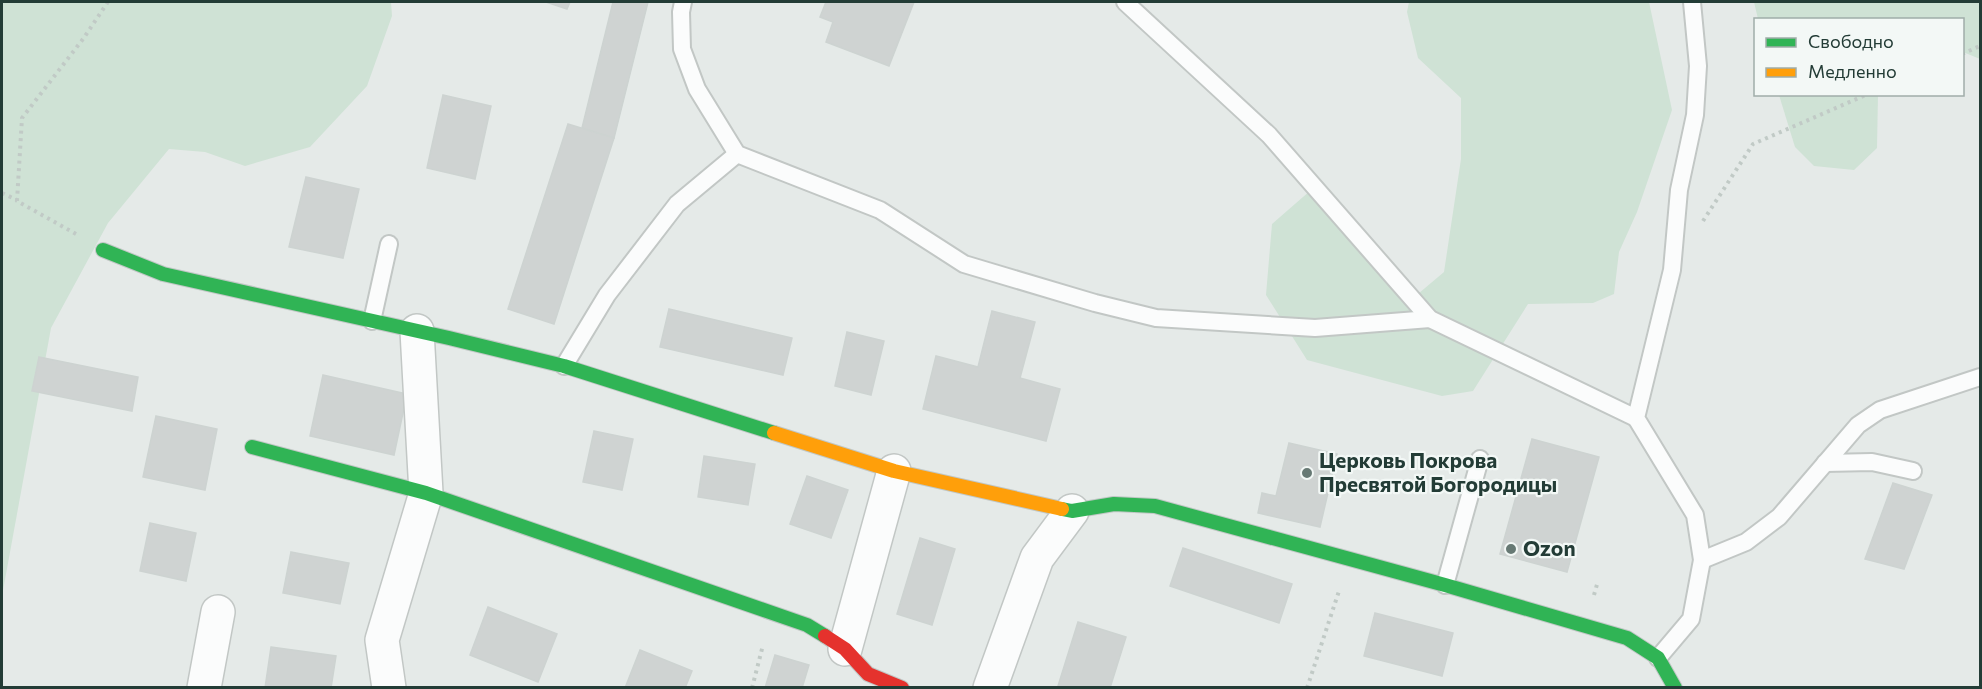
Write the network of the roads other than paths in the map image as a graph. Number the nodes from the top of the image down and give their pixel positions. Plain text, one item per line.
1 (683, 2) edge
2 (1125, 2) edge
3 (1692, 2) edge
4 (737, 154) junction
5 (389, 244) dead end
6 (103, 250) road end
7 (1430, 319) junction
8 (372, 321) junction
9 (417, 331) junction
10 (564, 366) junction
11 (1980, 376) edge
12 (1636, 418) junction
13 (252, 447) dead end
14 (1480, 459) dead end
15 (1825, 463) junction
16 (894, 471) junction
17 (1913, 471) dead end
18 (426, 493) junction
19 (1072, 511) junction
20 (1702, 560) junction
21 (1445, 585) junction
22 (218, 612) dead end
23 (845, 648) junction
24 (1658, 658) junction
25 (204, 687) edge
26 (389, 687) edge
27 (902, 687) edge
28 (990, 687) edge
29 (1676, 687) edge

1 - 4 lane
2 - 7 lane
3 - 12 lane
4 - 7 lane
4 - 10 lane
5 - 8 lane
6 - 8 street
7 - 12 lane
8 - 9 street
9 - 10 street
9 - 18 street
10 - 16 street
11 - 15 lane
12 - 20 lane
13 - 18 street
14 - 21 lane
15 - 17 lane
15 - 20 lane
16 - 19 street
16 - 23 street
18 - 23 street
18 - 26 street
19 - 21 street
19 - 28 street
20 - 24 lane
21 - 24 street
22 - 25 street
23 - 27 street
24 - 29 street

